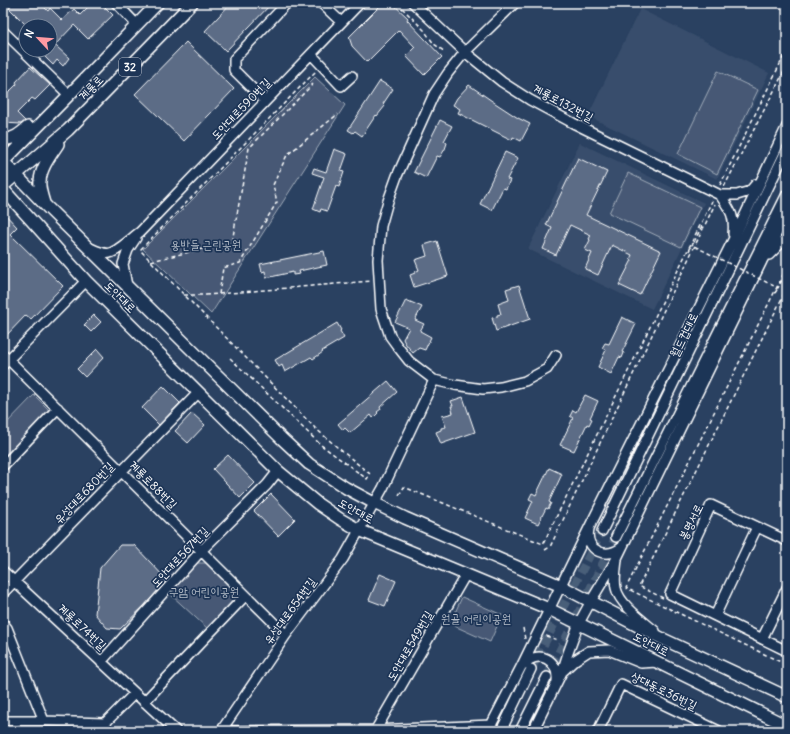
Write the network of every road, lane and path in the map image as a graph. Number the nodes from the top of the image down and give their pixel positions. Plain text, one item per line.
1 (116, 3) edge
2 (158, 3) edge
3 (192, 3) edge
4 (287, 3) edge
5 (321, 3) edge
6 (360, 3) edge
7 (397, 3) edge
8 (413, 3) edge
9 (515, 3) edge
10 (342, 22) junction
11 (137, 25) junction
12 (3, 31) edge
13 (787, 50) edge
14 (445, 52) dead end
15 (465, 52) junction
16 (311, 54) junction
17 (787, 66) edge
18 (319, 68) dead end
19 (352, 76) dead end
20 (313, 84) dead end
21 (69, 95) junction
22 (265, 102) junction
23 (338, 114) dead end
24 (48, 116) junction
25 (787, 126) edge
26 (68, 130) junction
27 (3, 140) edge
28 (787, 149) edge
29 (3, 161) edge
30 (16, 175) junction
31 (762, 178) junction
32 (3, 186) edge
33 (3, 189) edge
34 (718, 194) junction
35 (787, 194) edge
36 (44, 204) junction
37 (787, 214) edge
38 (703, 224) dead end
39 (140, 232) junction
40 (733, 240) junction
41 (787, 240) edge
42 (692, 245) junction
43 (88, 247) junction
44 (689, 251) dead end
45 (151, 261) junction
46 (762, 262) junction
47 (787, 269) edge
48 (86, 281) junction
49 (372, 281) dead end
50 (127, 286) junction
51 (778, 288) junction
52 (775, 293) dead end
53 (219, 294) junction
54 (184, 296) junction
55 (556, 355) dead end
56 (230, 358) dead end
57 (5, 359) edge
58 (434, 380) junction
59 (198, 393) junction
60 (58, 408) junction
61 (3, 466) edge
62 (122, 471) junction
63 (278, 471) junction
64 (399, 495) dead end
65 (374, 503) junction
66 (590, 526) junction
67 (757, 527) junction
68 (359, 530) junction
69 (602, 531) tunnel mouth
70 (616, 537) tunnel mouth
71 (626, 541) junction
72 (787, 541) edge
73 (202, 550) junction
74 (545, 550) dead end
75 (617, 558) junction
76 (3, 571) edge
77 (466, 574) junction
78 (14, 581) junction
79 (561, 586) junction
80 (787, 588) edge
81 (3, 593) edge
82 (246, 595) junction
83 (590, 601) junction
84 (549, 609) junction
85 (715, 616) junction
86 (3, 623) edge
87 (579, 623) junction
88 (541, 634) dead end
89 (286, 635) junction
90 (663, 639) junction
91 (762, 639) junction
92 (558, 640) dead end
93 (787, 651) edge
94 (101, 662) junction
95 (657, 662) junction
96 (787, 665) edge
97 (521, 667) junction
98 (531, 669) tunnel mouth
99 (562, 672) junction
100 (546, 677) tunnel mouth
101 (556, 684) junction
102 (134, 693) junction
103 (787, 697) edge
104 (144, 702) junction
105 (3, 721) edge
106 (44, 721) junction
107 (104, 723) junction
108 (787, 726) edge
109 (489, 728) edge
110 (435, 729) edge
111 (375, 730) edge
112 (602, 730) edge
113 (97, 731) edge
114 (176, 731) edge
115 (221, 731) edge
116 (319, 731) edge
117 (501, 731) edge
118 (520, 731) edge
119 (534, 731) edge
120 (719, 731) edge

1 - 11 street
2 - 11 main road, 계룡로 / 32
3 - 26 main road, 계룡로 / 32
4 - 22 street
5 - 10 street
6 - 10 street, 도안대로590번길
7 - 14 path
8 - 15 street, 계룡로132번길
9 - 15 street
10 - 16 street, 도안대로590번길
11 - 21 main road, 계룡로 / 32
12 - 21 street
13 - 34 path
15 - 34 street, 계룡로132번길
15 - 58 street
16 - 19 street
16 - 22 street, 도안대로590번길
17 - 34 path
18 - 45 path
20 - 45 path
21 - 24 main road, 계룡로 / 32
22 - 39 street, 도안대로590번길
23 - 53 path
24 - 27 main road
24 - 29 main road, 계룡로 / 32
25 - 31 street
26 - 30 main road, 계룡로 / 32
26 - 36 main road
28 - 69 street, 월드컵대로
29 - 30 main road, 도안대로
30 - 32 main road, 계룡로
30 - 36 main road, 도안대로
31 - 34 street
31 - 40 street
33 - 48 main road, 도안대로
34 - 40 street
34 - 64 path
34 - 74 path
35 - 70 street
36 - 43 main road, 도안대로
37 - 46 street
38 - 42 path
39 - 43 street
39 - 50 street
40 - 66 street
41 - 46 street
42 - 44 path
42 - 51 path, bridge
43 - 50 main road, 도안대로
45 - 54 path
46 - 71 street
47 - 51 path
47 - 96 path
48 - 57 street
48 - 59 main road, 도안대로
49 - 53 path
50 - 65 main road, 도안대로
51 - 52 path, bridge
53 - 54 path
54 - 56 path
55 - 58 street
57 - 60 street, 계룡로88번길
58 - 65 street, 유성대로654번길
59 - 62 street, 유성대로680번길
59 - 63 main road, 도안대로
60 - 61 street
60 - 62 street, 계룡로88번길
62 - 73 street, 계룡로88번길
62 - 78 street, 유성대로680번길
63 - 68 main road, 도안대로
63 - 73 street, 도안대로567번길
65 - 68 street, 유성대로654번길
65 - 79 main road, 도안대로
66 - 71 street
66 - 79 street
67 - 72 street, 봉명서로
67 - 85 street
67 - 85 street, 봉명서로
68 - 77 main road, 도안대로
68 - 89 street, 유성대로654번길
71 - 75 street
73 - 82 street, 계룡로88번길
73 - 94 street, 도안대로567번길
75 - 83 street
75 - 90 street
76 - 78 street, 계룡로74번길
77 - 84 main road, 도안대로
77 - 111 street, 도안대로549번길
78 - 81 street, 유성대로680번길
78 - 94 street, 계룡로74번길
79 - 83 main road, 도안대로
79 - 84 street
80 - 91 street
82 - 89 street, 계룡로88번길
82 - 104 street
83 - 87 street
83 - 90 main road, 도안대로
84 - 87 main road, 도안대로
84 - 97 street
85 - 91 street
86 - 106 street
87 - 95 main road, 도안대로
87 - 99 street
88 - 92 path
89 - 115 street, 유성대로654번길
90 - 103 main road, 도안대로
91 - 93 street
94 - 102 street, 계룡로74번길
95 - 99 street
95 - 108 main road, 도안대로
97 - 101 street
97 - 109 street
98 - 117 street
99 - 101 street
100 - 118 street
101 - 119 street
102 - 104 street, 계룡로74번길
102 - 107 street
104 - 114 street, 계룡로74번길
105 - 106 street
106 - 107 street
107 - 113 street
109 - 110 street
110 - 111 street
111 - 116 street
112 - 120 street, 상대동로36번길
115 - 116 street

